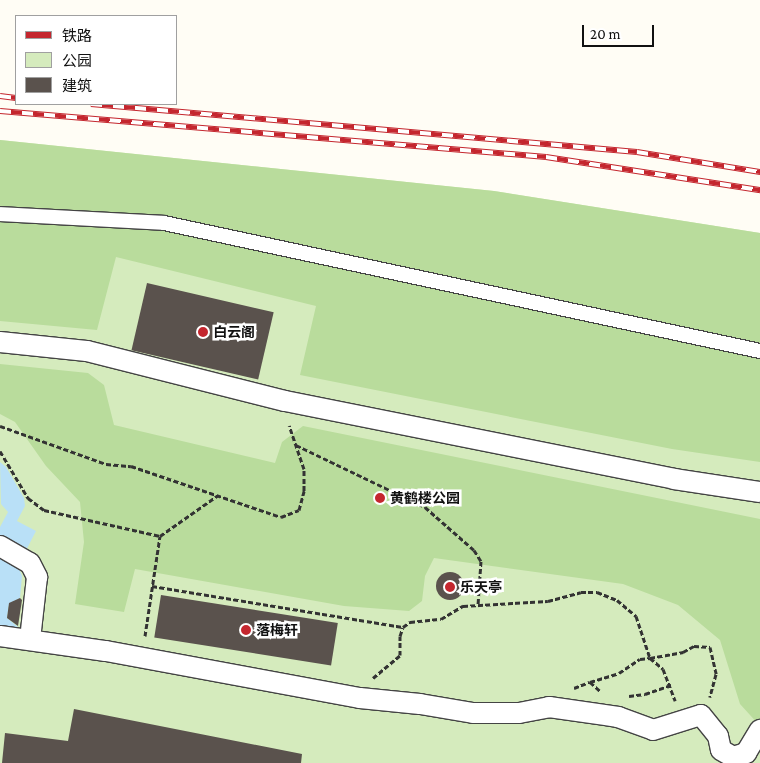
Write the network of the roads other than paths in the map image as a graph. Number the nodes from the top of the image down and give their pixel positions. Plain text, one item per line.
1 (0, 214) edge
2 (0, 342) edge
3 (760, 352) edge
4 (760, 492) edge
5 (0, 546) edge
6 (0, 636) edge
7 (30, 639) junction
8 (760, 730) edge

1 - 3 lane
2 - 4 street
5 - 7 street
6 - 7 street
7 - 8 street

